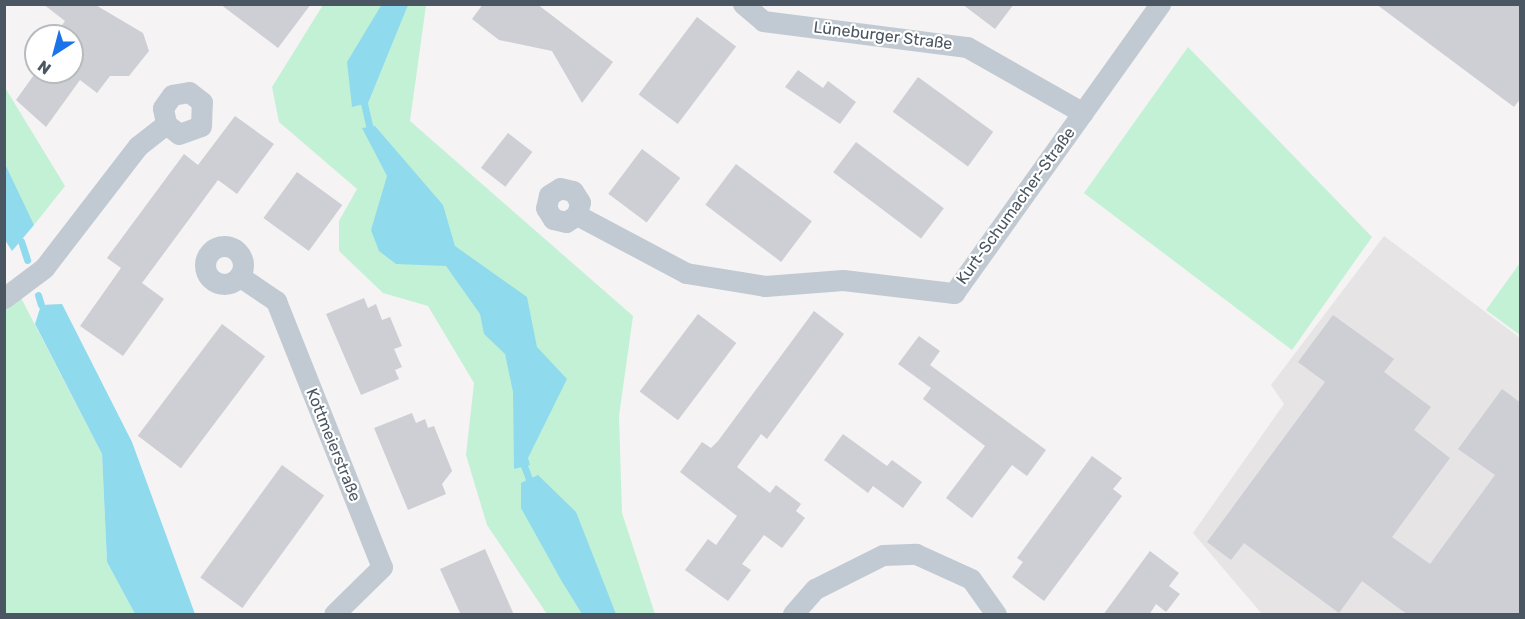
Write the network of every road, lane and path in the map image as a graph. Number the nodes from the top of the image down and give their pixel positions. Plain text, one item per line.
1 (743, 4) edge
2 (1160, 4) edge
3 (1083, 113) junction
4 (166, 124) dead end
5 (577, 215) dead end
6 (239, 276) dead end
7 (4, 298) edge
8 (334, 615) edge
9 (793, 615) edge
10 (996, 615) edge

1 - 3 street, Lüneburger Straße
2 - 3 street, Kurt-Schumacher-Straße
3 - 5 street, Kurt-Schumacher-Straße
4 - 7 street
6 - 8 street, Kottmeierstraße
9 - 10 street

